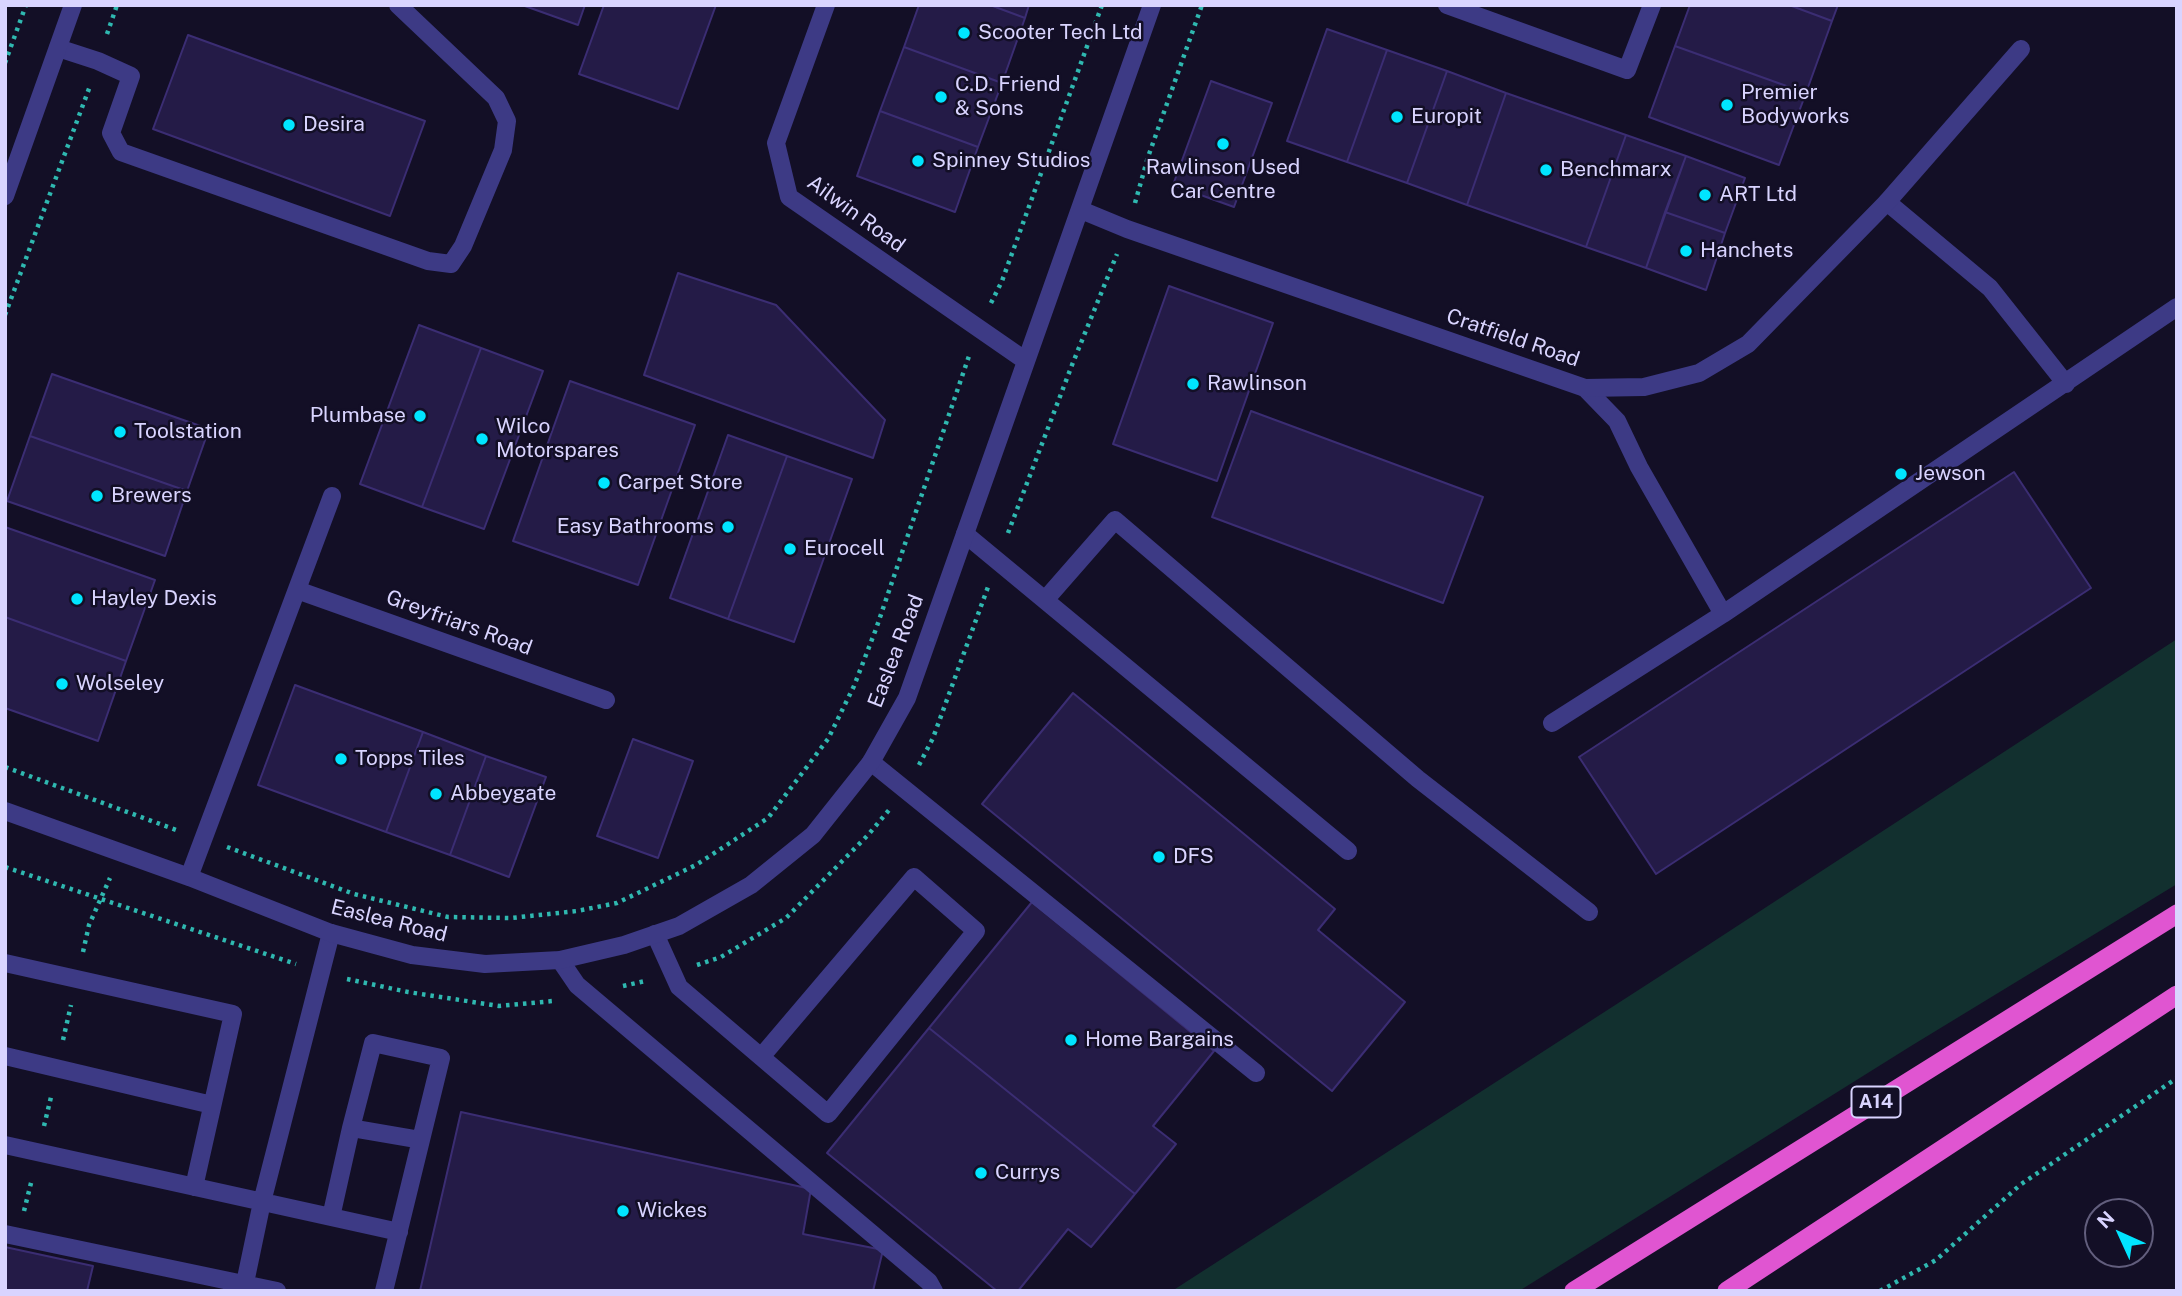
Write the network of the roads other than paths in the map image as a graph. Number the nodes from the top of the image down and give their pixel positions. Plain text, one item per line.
1 (73, 5) edge
2 (398, 5) edge
3 (826, 5) edge
4 (1152, 5) edge
5 (1447, 5) edge
6 (1652, 5) edge
7 (58, 48) junction
8 (2021, 49) dead end
9 (5, 196) edge
10 (1887, 202) junction
11 (1081, 210) junction
12 (2177, 307) edge
13 (1026, 361) junction
14 (2066, 384) junction
15 (1585, 388) junction
16 (332, 496) dead end
17 (965, 534) junction
18 (297, 590) junction
19 (1045, 600) junction
20 (1723, 614) junction
21 (606, 699) dead end
22 (1552, 723) dead end
23 (871, 762) junction
24 (5, 811) edge
25 (1348, 851) dead end
26 (189, 877) junction
27 (1589, 912) dead end
28 (2177, 914) edge
29 (331, 933) junction
30 (655, 934) junction
31 (560, 960) junction
32 (5, 963) edge
33 (2177, 995) edge
34 (5, 1056) edge
35 (761, 1057) junction
36 (1256, 1073) dead end
37 (212, 1105) junction
38 (351, 1128) junction
39 (421, 1140) junction
40 (5, 1145) edge
41 (194, 1187) junction
42 (262, 1202) junction
43 (331, 1217) junction
44 (399, 1233) junction
45 (5, 1234) edge
46 (245, 1283) junction
47 (277, 1291) edge
48 (384, 1291) edge
49 (934, 1291) edge
50 (1574, 1291) edge
51 (1727, 1291) edge

1 - 7 street
2 - 7 street
3 - 13 street, Ailwin Road
4 - 11 street, Easlea Road
5 - 6 street
7 - 9 street
8 - 10 street, Cratfield Road
10 - 14 street
10 - 15 street, Cratfield Road
11 - 13 street, Easlea Road
11 - 15 street, Cratfield Road
12 - 14 street
13 - 17 street, Easlea Road
14 - 20 street
15 - 20 street
16 - 18 street
17 - 19 street
17 - 23 street, Easlea Road
18 - 21 street, Greyfriars Road
18 - 26 street
19 - 25 street
19 - 27 street
20 - 22 street
23 - 30 street, Easlea Road
23 - 36 street
24 - 26 street, Easlea Road
26 - 29 street, Easlea Road
28 - 50 highway, A14
29 - 31 street, Easlea Road
29 - 42 street
30 - 31 street, Easlea Road
30 - 35 street
31 - 49 street
32 - 37 street
33 - 51 highway
34 - 37 street
35 - 35 street
37 - 41 street
38 - 39 street
38 - 39 street
38 - 43 street
39 - 44 street
40 - 41 street
41 - 42 street
42 - 43 street
42 - 46 street
43 - 44 street
44 - 48 street
45 - 46 street
46 - 47 street

